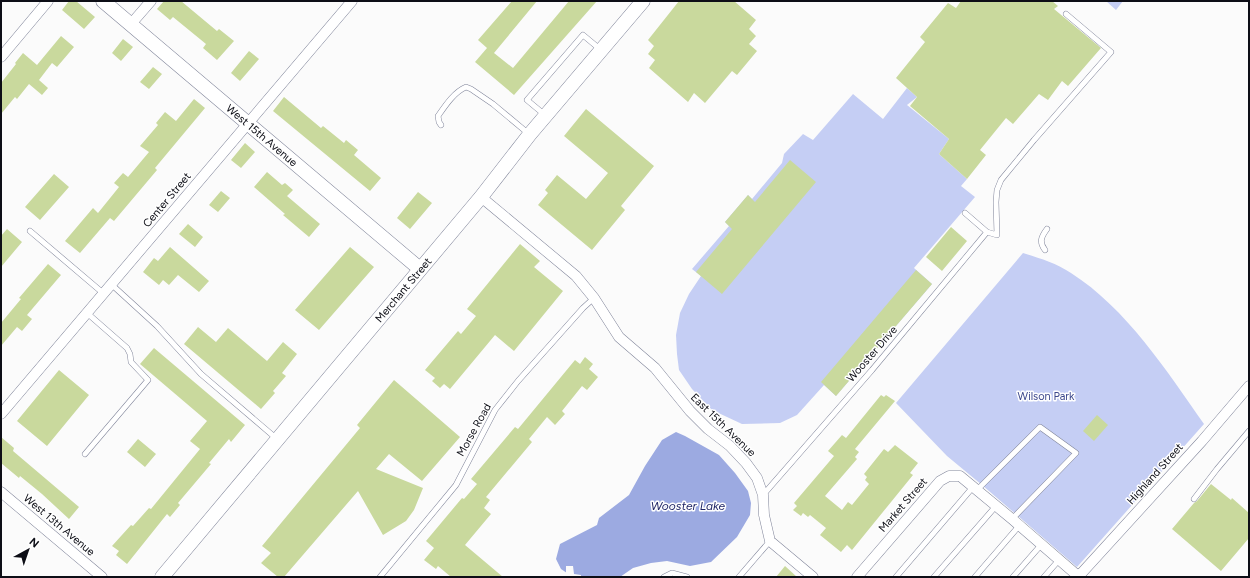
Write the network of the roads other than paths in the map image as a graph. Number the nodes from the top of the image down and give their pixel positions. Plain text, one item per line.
1 (48, 1) edge
2 (103, 1) edge
3 (151, 1) edge
4 (352, 1) edge
5 (643, 1) edge
6 (1066, 14) dead end
7 (131, 24) junction
8 (601, 50) junction
9 (1, 57) edge
10 (546, 115) junction
11 (248, 124) junction
12 (441, 125) dead end
13 (530, 134) junction
14 (482, 197) junction
15 (965, 213) dead end
16 (1047, 229) dead end
17 (30, 231) dead end
18 (988, 232) junction
19 (1044, 250) dead end
20 (420, 269) junction
21 (111, 284) junction
22 (104, 293) junction
23 (594, 298) junction
24 (86, 313) junction
25 (1249, 386) edge
26 (1, 414) edge
27 (1249, 431) edge
28 (277, 439) junction
29 (85, 454) dead end
30 (975, 488) junction
31 (1, 492) edge
32 (763, 495) junction
33 (1194, 499) dead end
34 (996, 506) junction
35 (1016, 522) junction
36 (770, 541) junction
37 (1041, 545) junction
38 (1059, 560) junction
39 (102, 577) edge
40 (162, 577) edge
41 (380, 577) edge
42 (664, 577) edge
43 (687, 577) edge
44 (739, 577) edge
45 (813, 577) edge
46 (857, 577) edge
47 (896, 577) edge
48 (934, 577) edge
49 (975, 577) edge
50 (1014, 577) edge
51 (1044, 577) edge
52 (1078, 577) edge

1 - 9 street
2 - 7 main road, West 15th Avenue
3 - 7 street
4 - 11 street, Center Street
5 - 8 main road, Merchant Street
6 - 18 lane
7 - 11 main road, West 15th Avenue
8 - 10 main road, Merchant Street
8 - 10 lane
10 - 13 main road, Merchant Street
11 - 20 main road, West 15th Avenue
11 - 21 street, Center Street
12 - 13 lane
13 - 14 main road, Merchant Street
14 - 20 main road, Merchant Street
14 - 23 street, East 15th Avenue
15 - 18 lane
16 - 19 lane
17 - 22 lane
18 - 32 lane, Wooster Drive
20 - 28 main road, Merchant Street
21 - 22 street, Center Street
21 - 28 lane
22 - 24 street, Center Street
23 - 32 street, East 15th Avenue
23 - 41 lane, Morse Road
24 - 26 street, Center Street
24 - 29 lane
25 - 52 street, Highland Street
27 - 33 lane
28 - 40 main road, Merchant Street
30 - 34 street
30 - 35 lane
30 - 46 street, Market Street
30 - 47 lane
31 - 39 street, West 13th Avenue
32 - 36 street, East 15th Avenue
34 - 35 street
34 - 48 lane
35 - 37 street
35 - 49 lane
36 - 44 lane
36 - 45 street
37 - 38 street
37 - 50 lane
38 - 51 lane
38 - 52 street
42 - 43 lane

